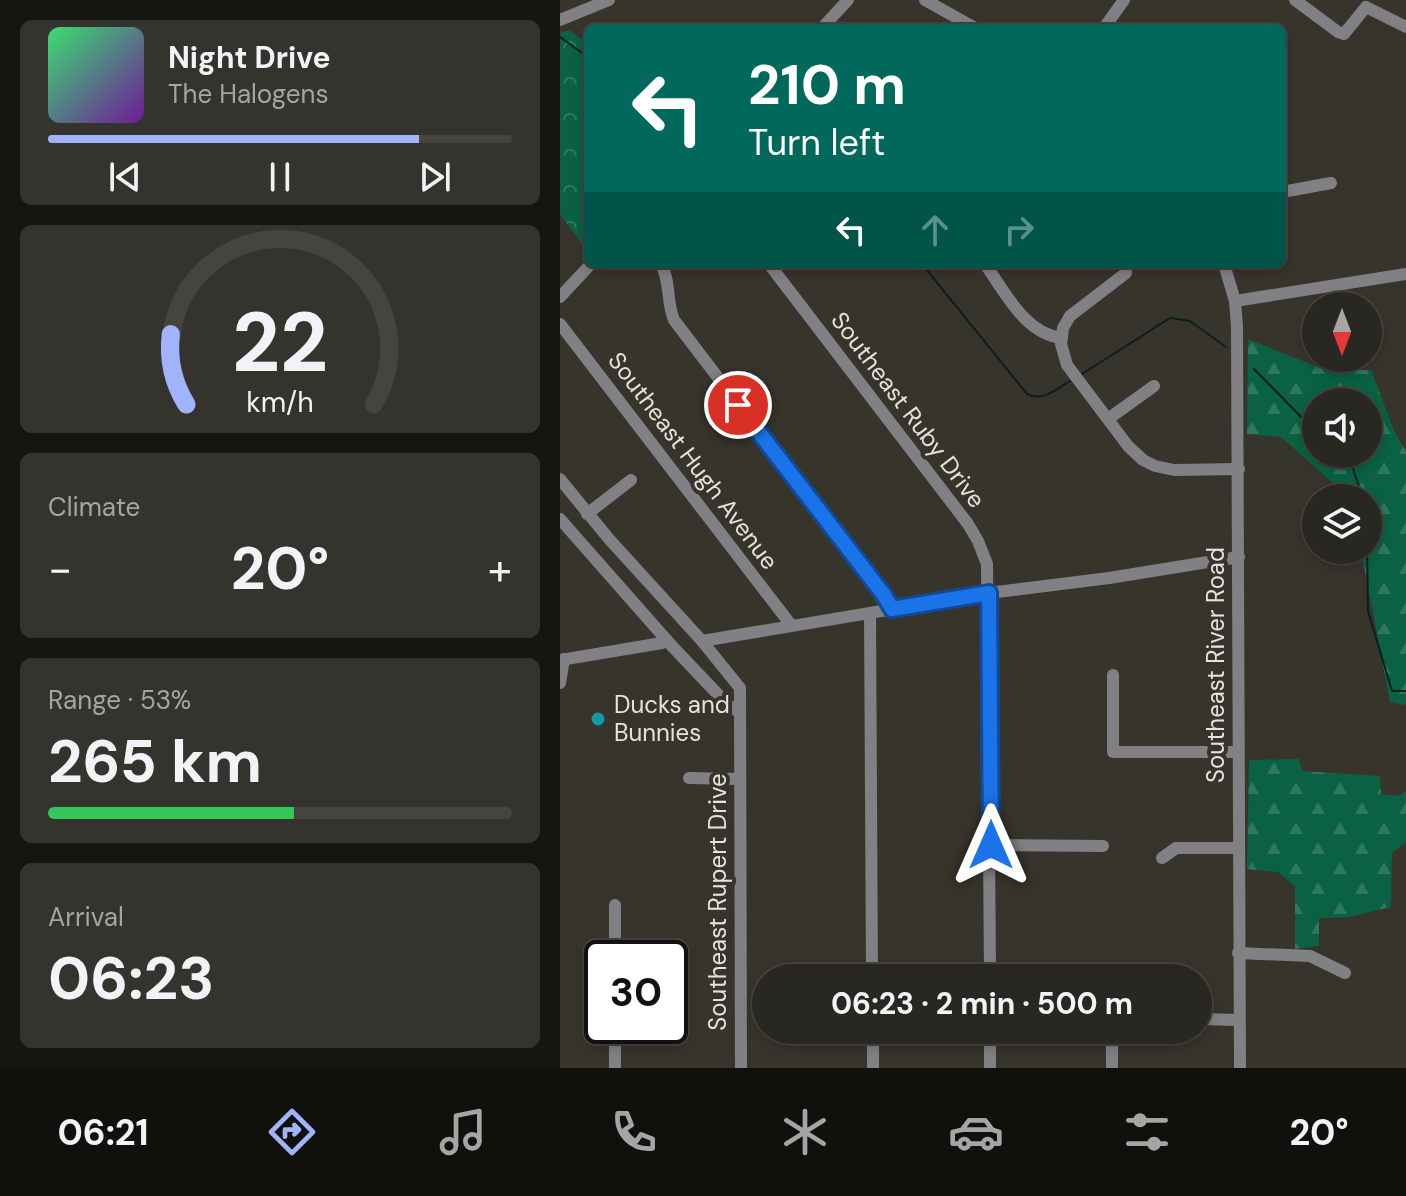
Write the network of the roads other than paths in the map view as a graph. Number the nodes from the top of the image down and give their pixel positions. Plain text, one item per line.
1 (609, 0) edge
2 (848, 0) edge
3 (925, 0) edge
4 (1124, 0) edge
5 (1295, 0) edge
6 (560, 20) edge
7 (826, 24) edge
8 (968, 24) edge
9 (1107, 24) edge
10 (1406, 27) edge
11 (1331, 183) dead end
12 (1286, 191) edge
13 (587, 268) edge
14 (663, 268) edge
15 (772, 268) edge
16 (988, 268) edge
17 (1225, 268) edge
18 (1125, 269) edge
19 (1406, 274) edge
20 (560, 297) edge
21 (1235, 301) junction
22 (560, 324) edge
23 (1062, 338) junction
24 (1154, 386) dead end
25 (1108, 419) junction
26 (1239, 469) junction
27 (560, 479) edge
28 (631, 480) dead end
29 (587, 514) junction
30 (560, 519) edge
31 (1239, 557) junction
32 (989, 593) junction
33 (892, 609) junction
34 (870, 613) junction
35 (791, 625) junction
36 (666, 639) junction
37 (702, 641) junction
38 (562, 660) edge
39 (1113, 675) dead end
40 (560, 683) edge
41 (739, 712) junction
42 (1238, 752) junction
43 (689, 778) dead end
44 (739, 779) junction
45 (991, 845) junction
46 (1103, 846) dead end
47 (1237, 848) junction
48 (1162, 858) dead end
49 (615, 905) dead end
50 (615, 940) edge
51 (1238, 953) junction
52 (872, 964) edge
53 (990, 964) edge
54 (1345, 973) dead end
55 (1212, 1019) edge
56 (1239, 1020) junction
57 (615, 1044) edge
58 (873, 1044) edge
59 (990, 1044) edge
60 (1112, 1044) dead end
61 (615, 1068) edge
62 (741, 1068) edge
63 (873, 1068) edge
64 (990, 1068) edge
65 (1112, 1068) edge
66 (1240, 1068) edge

1 - 6 street
2 - 7 street
3 - 8 street
4 - 9 street
5 - 10 street
11 - 12 street
13 - 20 street
14 - 33 street
15 - 32 street, Southeast Ruby Drive
16 - 23 street
17 - 21 street, Southeast River Road
18 - 23 street
19 - 21 street
21 - 26 street, Southeast River Road
22 - 35 street, Southeast Hugh Avenue
23 - 25 street
24 - 25 street
25 - 26 street
26 - 31 street, Southeast River Road
27 - 29 street
28 - 29 street
29 - 37 street
30 - 36 street
31 - 32 street
31 - 42 street, Southeast River Road
32 - 33 street
32 - 45 street, Southeast Ruby Drive
33 - 34 street
34 - 35 street
34 - 52 street
35 - 37 street
36 - 38 street
36 - 41 street
37 - 41 street, Southeast Rupert Drive
38 - 40 street
39 - 42 street
41 - 44 street, Southeast Rupert Drive
42 - 47 street, Southeast River Road
43 - 44 street
44 - 62 street, Southeast Rupert Drive
45 - 46 street
45 - 53 street, Southeast Ruby Drive
47 - 48 street
47 - 51 street, Southeast River Road
49 - 50 street
51 - 54 street
51 - 56 street, Southeast River Road
55 - 56 street
56 - 66 street, Southeast River Road
57 - 61 street
58 - 63 street
59 - 64 street
60 - 65 street

